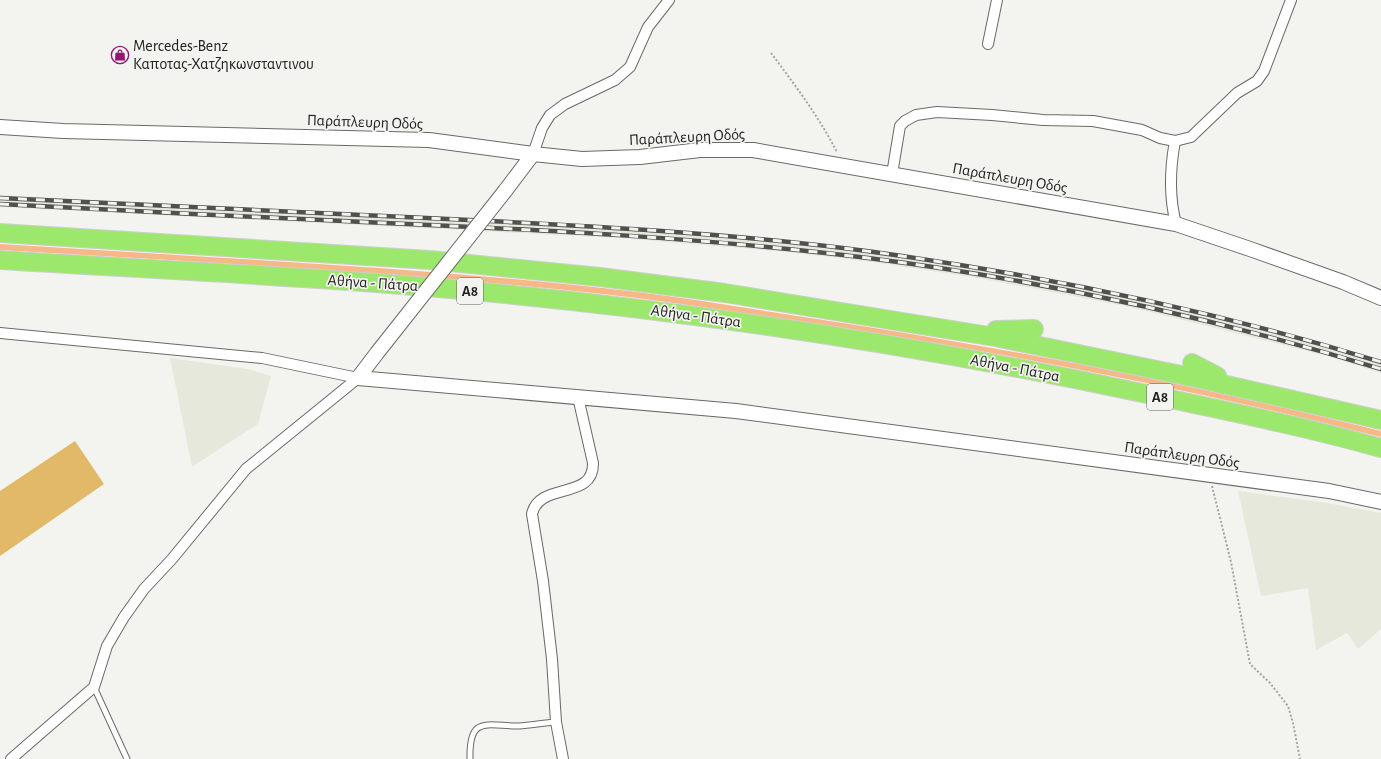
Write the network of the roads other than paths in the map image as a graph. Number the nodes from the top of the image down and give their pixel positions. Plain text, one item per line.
1 (669, 0) edge
2 (998, 0) edge
3 (1290, 0) edge
4 (988, 44) dead end
5 (0, 126) edge
6 (1175, 141) junction
7 (533, 154) junction
8 (892, 174) junction
9 (1176, 224) junction
10 (0, 233) edge
11 (0, 260) edge
12 (1381, 298) edge
13 (1034, 328) dead end
14 (0, 332) edge
15 (968, 332) junction
16 (1192, 363) dead end
17 (358, 378) junction
18 (1239, 387) junction
19 (578, 397) junction
20 (1381, 420) edge
21 (1381, 448) edge
22 (1381, 502) edge
23 (94, 686) junction
24 (556, 722) junction
25 (11, 759) edge
26 (127, 759) edge
27 (470, 759) edge
28 (563, 759) edge

1 - 7 street
2 - 4 street
3 - 6 street
5 - 7 street, Παράπλευρη Οδός
6 - 8 street
6 - 9 street
7 - 8 street, Παράπλευρη Οδός
7 - 17 street, bridge
8 - 9 street, Παράπλευρη Οδός
9 - 12 street, Παράπλευρη Οδός
10 - 15 highway, Αθήνα - Πάτρα / Α8
11 - 21 highway, Αθήνα - Πάτρα / Α8
13 - 15 highway
14 - 17 street
15 - 18 highway, Αθήνα - Πάτρα / Α8
16 - 18 highway
17 - 19 street, Παράπλευρη Οδός
17 - 23 street
18 - 20 highway, Αθήνα - Πάτρα / Α8
19 - 22 street, Παράπλευρη Οδός
19 - 24 street
23 - 25 street
23 - 26 lane
24 - 27 lane
24 - 28 street

